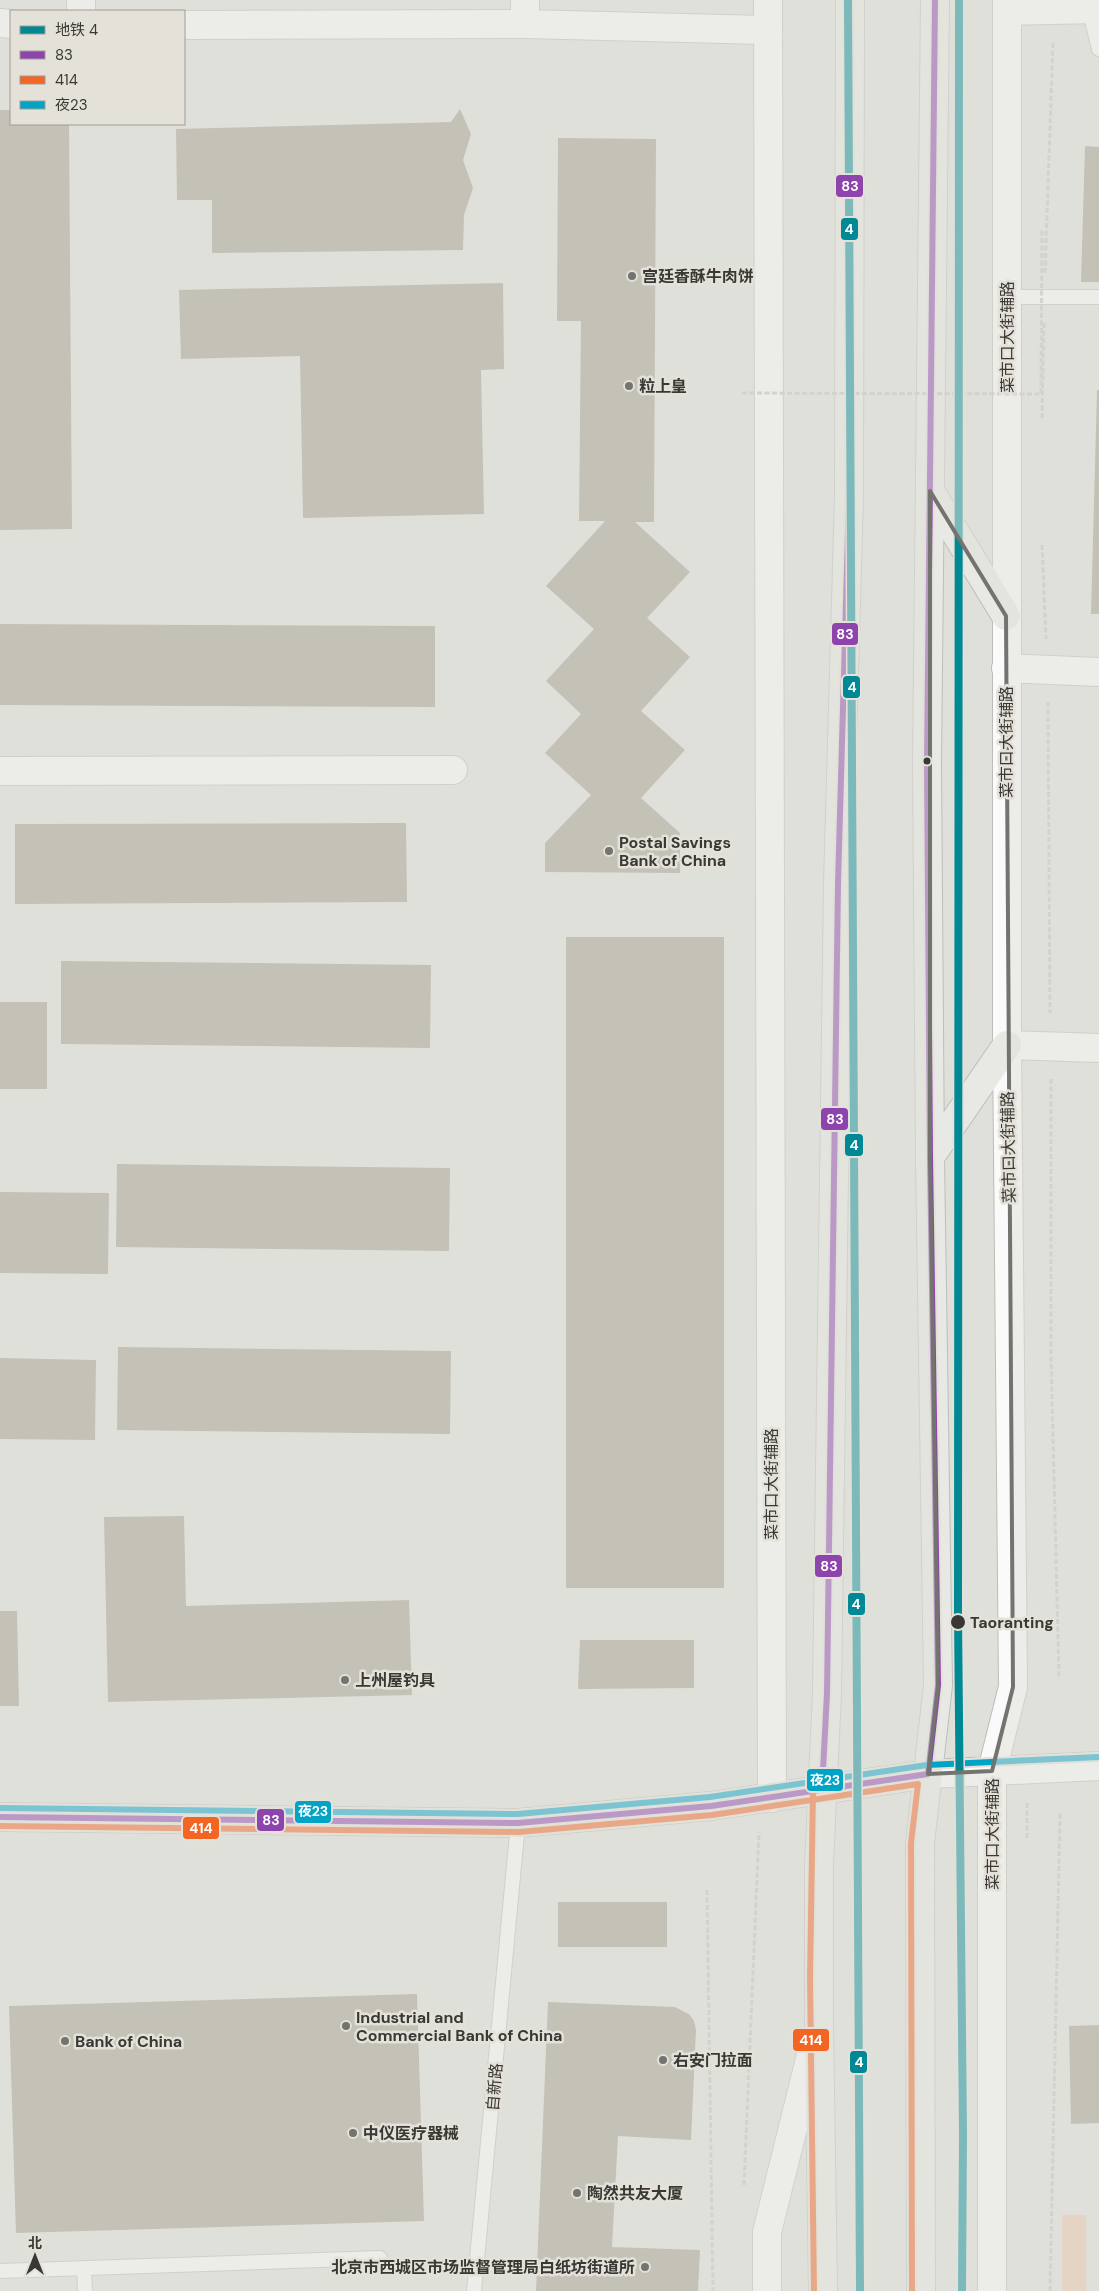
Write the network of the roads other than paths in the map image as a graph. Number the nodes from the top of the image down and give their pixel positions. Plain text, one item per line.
1 (768, 0) edge
2 (850, 0) edge
3 (935, 0) edge
4 (1007, 6) edge
5 (1094, 9) edge
6 (525, 12) edge
7 (185, 25) edge
8 (768, 30) junction
9 (1099, 49) edge
10 (1007, 297) junction
11 (1099, 298) edge
12 (930, 491) junction
13 (1006, 616) junction
14 (1006, 668) junction
15 (1099, 672) edge
16 (453, 770) dead end
17 (0, 771) edge
18 (1007, 1045) junction
19 (1099, 1048) edge
20 (930, 1157) junction
21 (1099, 1766) edge
22 (992, 1771) junction
23 (928, 1774) junction
24 (822, 1790) junction
25 (766, 1798) junction
26 (0, 1818) edge
27 (518, 1823) junction
28 (819, 2023) junction
29 (380, 2258) dead end
30 (84, 2268) junction
31 (0, 2272) edge
32 (85, 2291) edge
33 (474, 2291) edge
34 (767, 2291) edge
35 (823, 2291) edge
36 (921, 2291) edge
37 (992, 2291) edge

1 - 8 street, 菜市口大街辅路
2 - 24 main road
3 - 12 main road
4 - 5 street
4 - 10 street, 菜市口大街辅路
5 - 9 lane
6 - 7 street
6 - 8 street
8 - 25 street, 菜市口大街辅路
10 - 11 lane
10 - 13 street, 菜市口大街辅路
12 - 13 main road
12 - 20 main road
13 - 14 street, 菜市口大街辅路
14 - 15 street
14 - 18 street, 菜市口大街辅路
16 - 17 street
18 - 19 street
18 - 20 main road
18 - 22 street, 菜市口大街辅路
20 - 23 main road
21 - 22 street
22 - 23 street
22 - 37 street, 菜市口大街辅路
23 - 24 street
23 - 36 main road
24 - 25 street
24 - 28 main road
25 - 27 street
26 - 27 street
27 - 33 lane, 自新路
28 - 34 street
28 - 35 main road
29 - 30 lane
30 - 31 lane
30 - 32 lane

